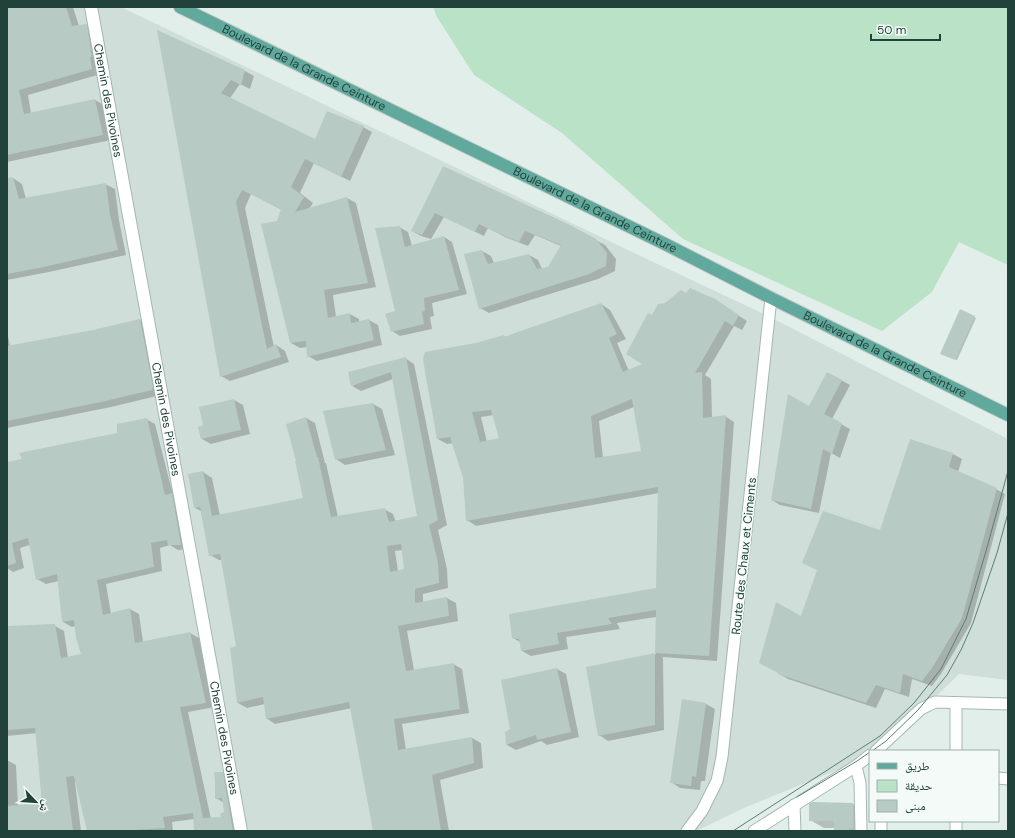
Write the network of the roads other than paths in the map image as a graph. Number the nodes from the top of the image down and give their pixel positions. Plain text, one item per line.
1 (91, 7) edge
2 (180, 7) edge
3 (771, 298) junction
4 (1008, 415) edge
5 (956, 703) junction
6 (1008, 704) edge
7 (878, 750) edge
8 (956, 750) edge
9 (869, 757) edge
10 (856, 766) junction
11 (794, 805) junction
12 (702, 811) junction
13 (241, 831) edge
14 (687, 831) edge
15 (697, 831) edge
16 (754, 831) edge
17 (795, 831) edge
18 (861, 831) edge

1 - 13 street, Chemin des Pivoines
2 - 3 main road, Boulevard de la Grande Ceinture
3 - 4 main road, Boulevard de la Grande Ceinture
3 - 12 street, Route des Chaux et Ciments
5 - 6 street
5 - 7 street
5 - 8 street
9 - 10 street
10 - 11 street
10 - 18 street
11 - 16 street
11 - 17 street
12 - 14 street, Route des Chaux et Ciments
12 - 15 street, Route des Chaux et Ciments

